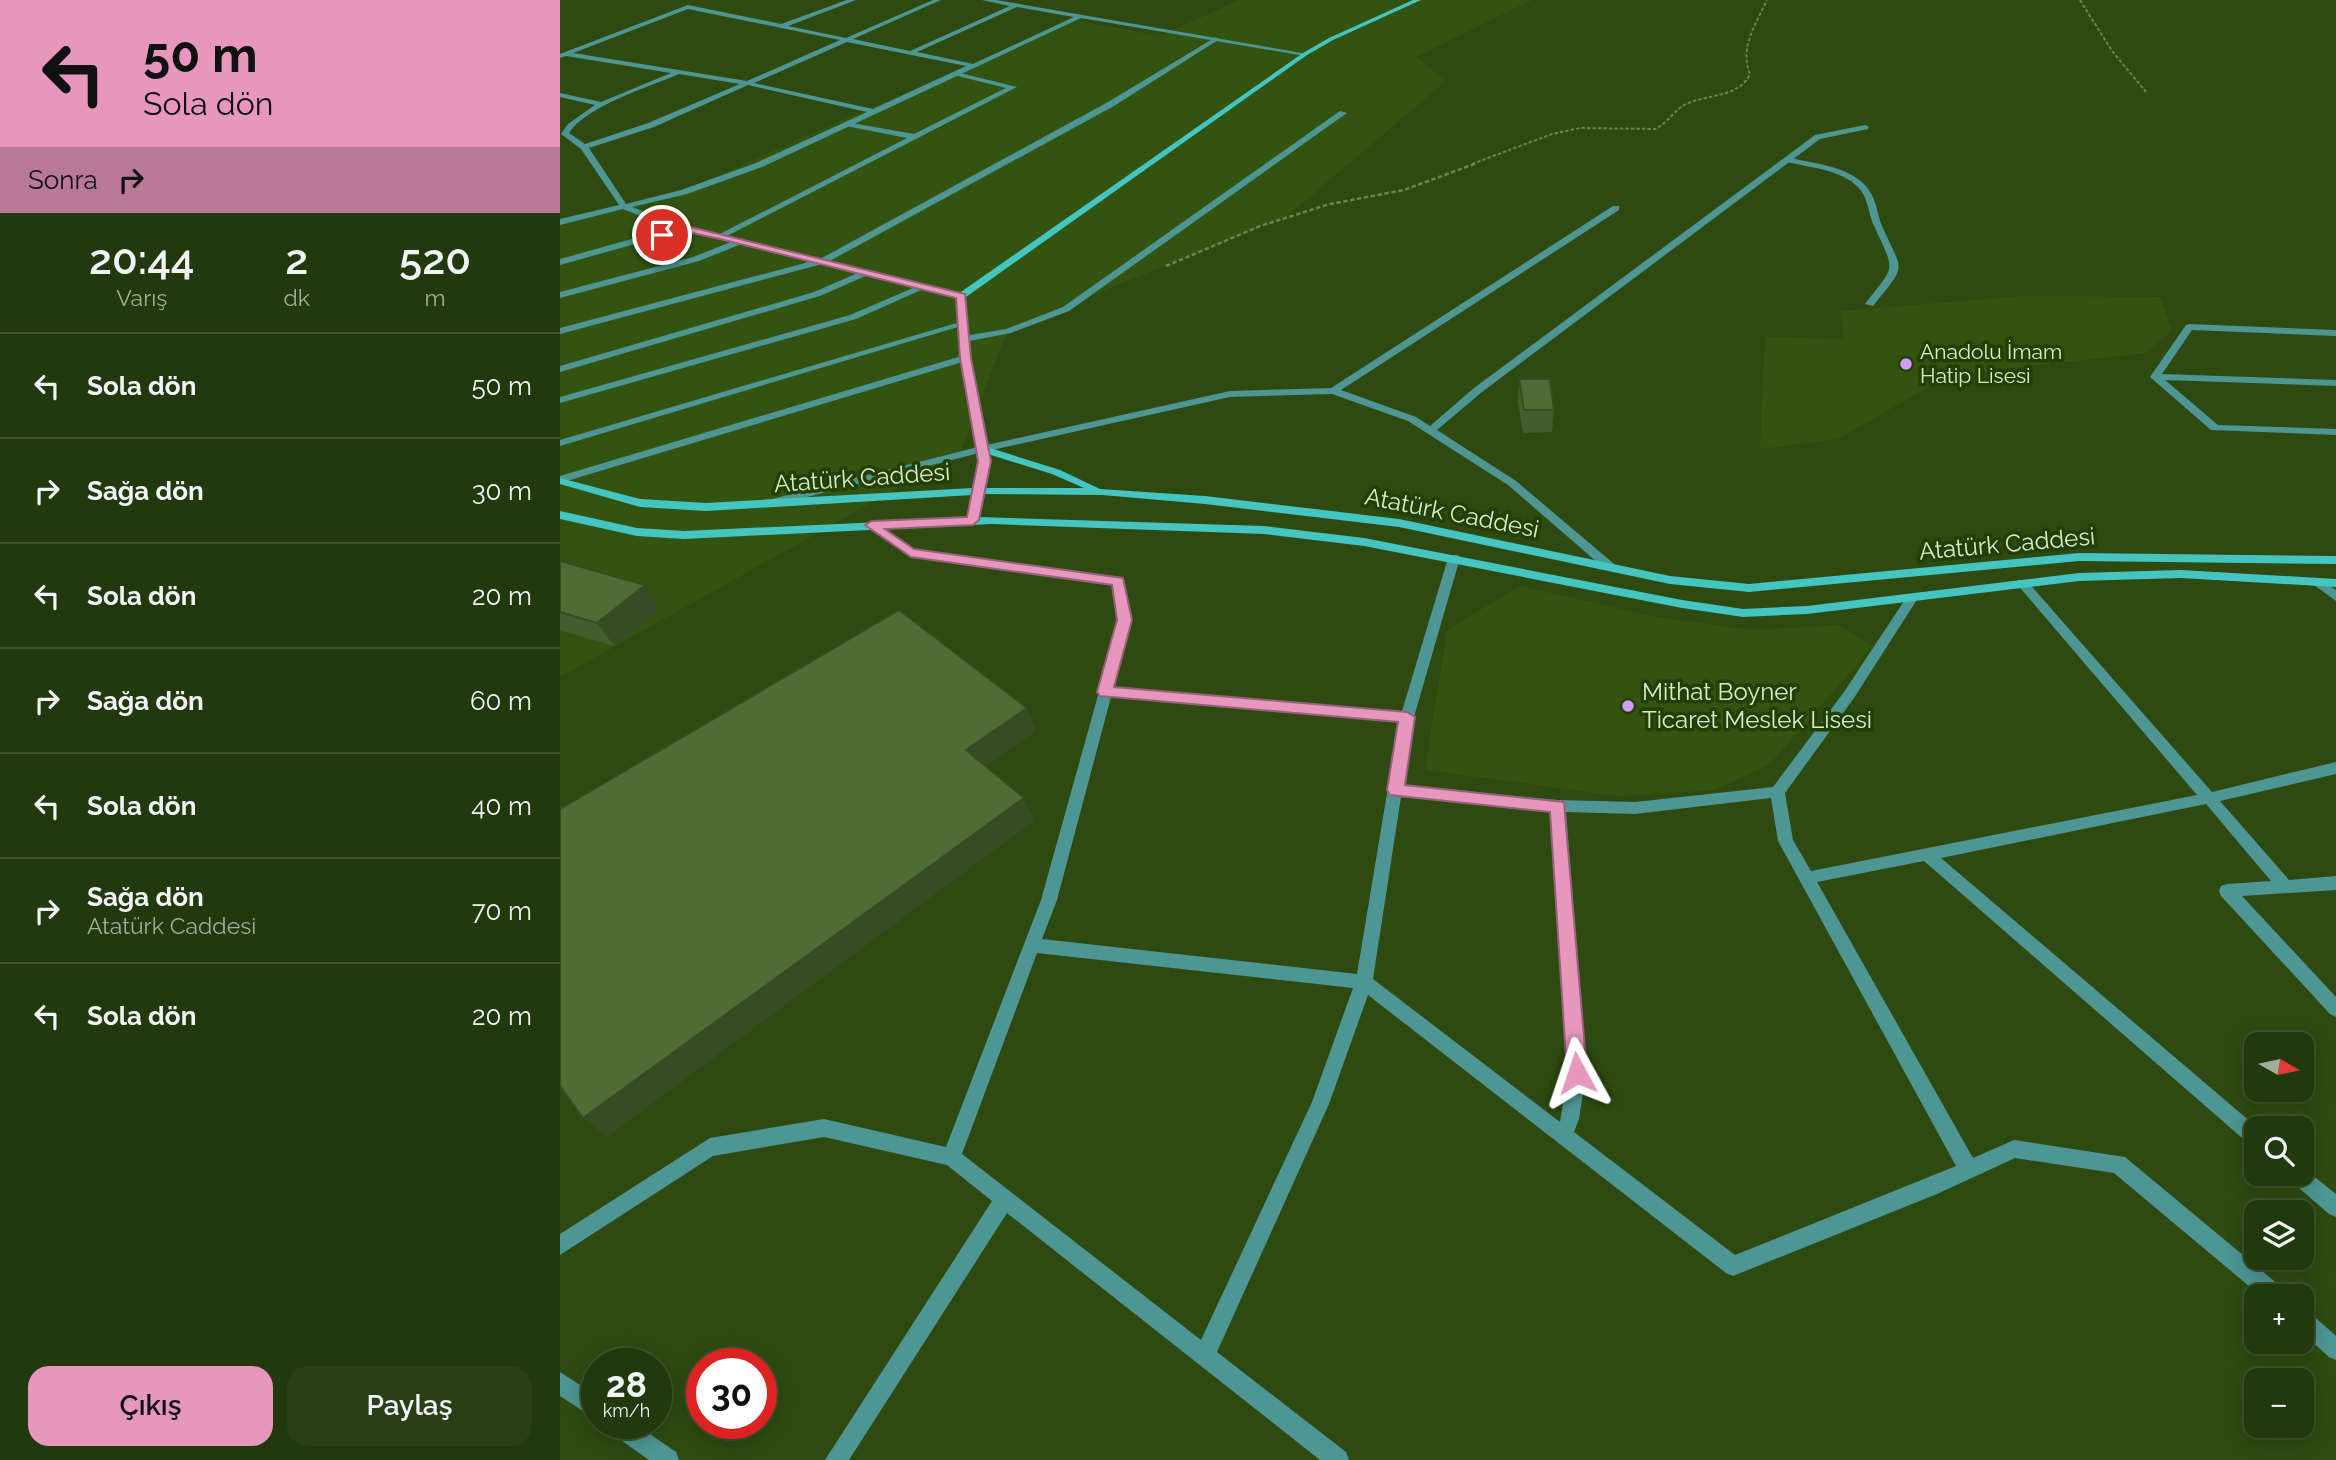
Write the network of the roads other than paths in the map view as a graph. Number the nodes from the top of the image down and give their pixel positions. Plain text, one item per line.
1 (853, 0) edge
2 (938, 0) edge
3 (985, 0) edge
4 (1418, 0) edge
5 (1017, 5) junction
6 (1081, 16) junction
7 (780, 27) junction
8 (1216, 39) junction
9 (844, 40) junction
10 (911, 53) junction
11 (1305, 54) junction
12 (562, 55) edge
13 (974, 66) junction
14 (679, 72) junction
15 (956, 74) junction
16 (747, 83) junction
17 (560, 95) edge
18 (604, 105) junction
19 (875, 111) junction
20 (1343, 113) dead end
21 (849, 124) junction
22 (1865, 127) dead end
23 (562, 134) edge
24 (915, 137) junction
25 (584, 147) junction
26 (1790, 160) junction
27 (624, 207) junction
28 (1616, 208) dead end
29 (560, 222) edge
30 (682, 228) junction
31 (720, 236) junction
32 (741, 241) junction
33 (822, 261) junction
34 (560, 262) edge
35 (867, 272) junction
36 (923, 287) junction
37 (560, 295) edge
38 (961, 296) junction
39 (1870, 304) dead end
40 (962, 324) junction
41 (560, 331) edge
42 (2336, 333) edge
43 (964, 339) junction
44 (965, 358) junction
45 (560, 369) edge
46 (2155, 377) junction
47 (2336, 383) edge
48 (1333, 391) junction
49 (560, 400) edge
50 (1430, 431) junction
51 (2336, 432) edge
52 (560, 443) edge
53 (982, 449) junction
54 (560, 480) edge
55 (980, 491) junction
56 (1102, 492) junction
57 (758, 506) junction
58 (560, 515) edge
59 (973, 520) junction
60 (872, 525) junction
61 (1454, 558) junction
62 (2336, 560) edge
63 (1609, 566) junction
64 (2318, 582) junction
65 (2022, 583) junction
66 (2336, 583) edge
67 (2336, 597) edge
68 (1912, 598) junction
69 (1105, 692) junction
70 (1407, 717) junction
71 (2336, 768) edge
72 (1395, 790) junction
73 (1777, 792) junction
74 (2209, 798) junction
75 (1558, 806) junction
76 (1926, 854) junction
77 (1807, 878) junction
78 (2336, 883) edge
79 (2286, 887) junction
80 (1032, 945) junction
81 (1364, 982) junction
82 (2336, 1009) edge
83 (2244, 1128) edge
84 (1563, 1136) junction
85 (950, 1157) junction
86 (1969, 1170) junction
87 (2312, 1186) edge
88 (1005, 1199) junction
89 (2336, 1207) edge
90 (560, 1245) edge
91 (2262, 1284) edge
92 (2314, 1330) edge
93 (2336, 1350) edge
94 (1205, 1355) junction
95 (560, 1383) edge
96 (581, 1398) edge
97 (638, 1439) edge
98 (668, 1460) edge
99 (836, 1460) edge
100 (1338, 1460) edge

1 - 7 street
2 - 9 street
3 - 5 street
4 - 11 main road
5 - 6 street
5 - 10 street
6 - 8 street
6 - 13 street
7 - 9 street
7 - 12 street
8 - 11 street
8 - 33 street
9 - 10 street
9 - 16 street
10 - 13 street
11 - 38 main road
12 - 14 street
13 - 15 street
14 - 16 street
14 - 18 street
15 - 19 street
15 - 24 street
16 - 19 street
16 - 25 street
17 - 18 street
18 - 23 street
19 - 21 street
20 - 43 street
21 - 24 street
21 - 27 street
22 - 26 street
23 - 25 street
24 - 31 street
25 - 27 street
26 - 39 street
26 - 50 street
27 - 29 street
27 - 30 street
28 - 48 street
30 - 31 street
30 - 34 street
31 - 32 street
32 - 33 street
32 - 37 street
33 - 35 street
33 - 41 street
35 - 36 street
35 - 45 street
36 - 38 street
36 - 49 street
38 - 40 main road
40 - 43 main road
40 - 52 street
42 - 46 street
43 - 44 main road
44 - 53 main road
44 - 54 street
46 - 47 street
46 - 51 street
48 - 50 street
48 - 53 street
50 - 63 street
53 - 55 main road
53 - 56 main road
53 - 57 street
54 - 57 main road, Atatürk Caddesi
55 - 56 main road, Atatürk Caddesi
55 - 57 main road, Atatürk Caddesi
55 - 59 main road
56 - 63 main road, Atatürk Caddesi
58 - 60 main road, Atatürk Caddesi
59 - 60 main road, Atatürk Caddesi
59 - 61 main road, Atatürk Caddesi
60 - 69 street
61 - 68 main road, Atatürk Caddesi
61 - 70 street
62 - 63 main road, Atatürk Caddesi
64 - 65 main road, Atatürk Caddesi
64 - 66 main road, Atatürk Caddesi
64 - 67 street
65 - 68 main road, Atatürk Caddesi
65 - 74 street
68 - 73 street
69 - 70 street
69 - 80 street
70 - 72 street
71 - 74 street
72 - 75 street
72 - 81 street
73 - 75 street
73 - 77 street
74 - 76 street
74 - 79 street
75 - 84 street
76 - 77 street
76 - 83 street
77 - 86 street
78 - 79 street
79 - 82 street
80 - 81 street
80 - 85 street
81 - 84 street
81 - 94 street
84 - 86 street
85 - 88 street
85 - 90 street
86 - 91 street
87 - 89 street
88 - 94 street
88 - 99 street
92 - 93 street
94 - 100 street
95 - 96 street
97 - 98 street

